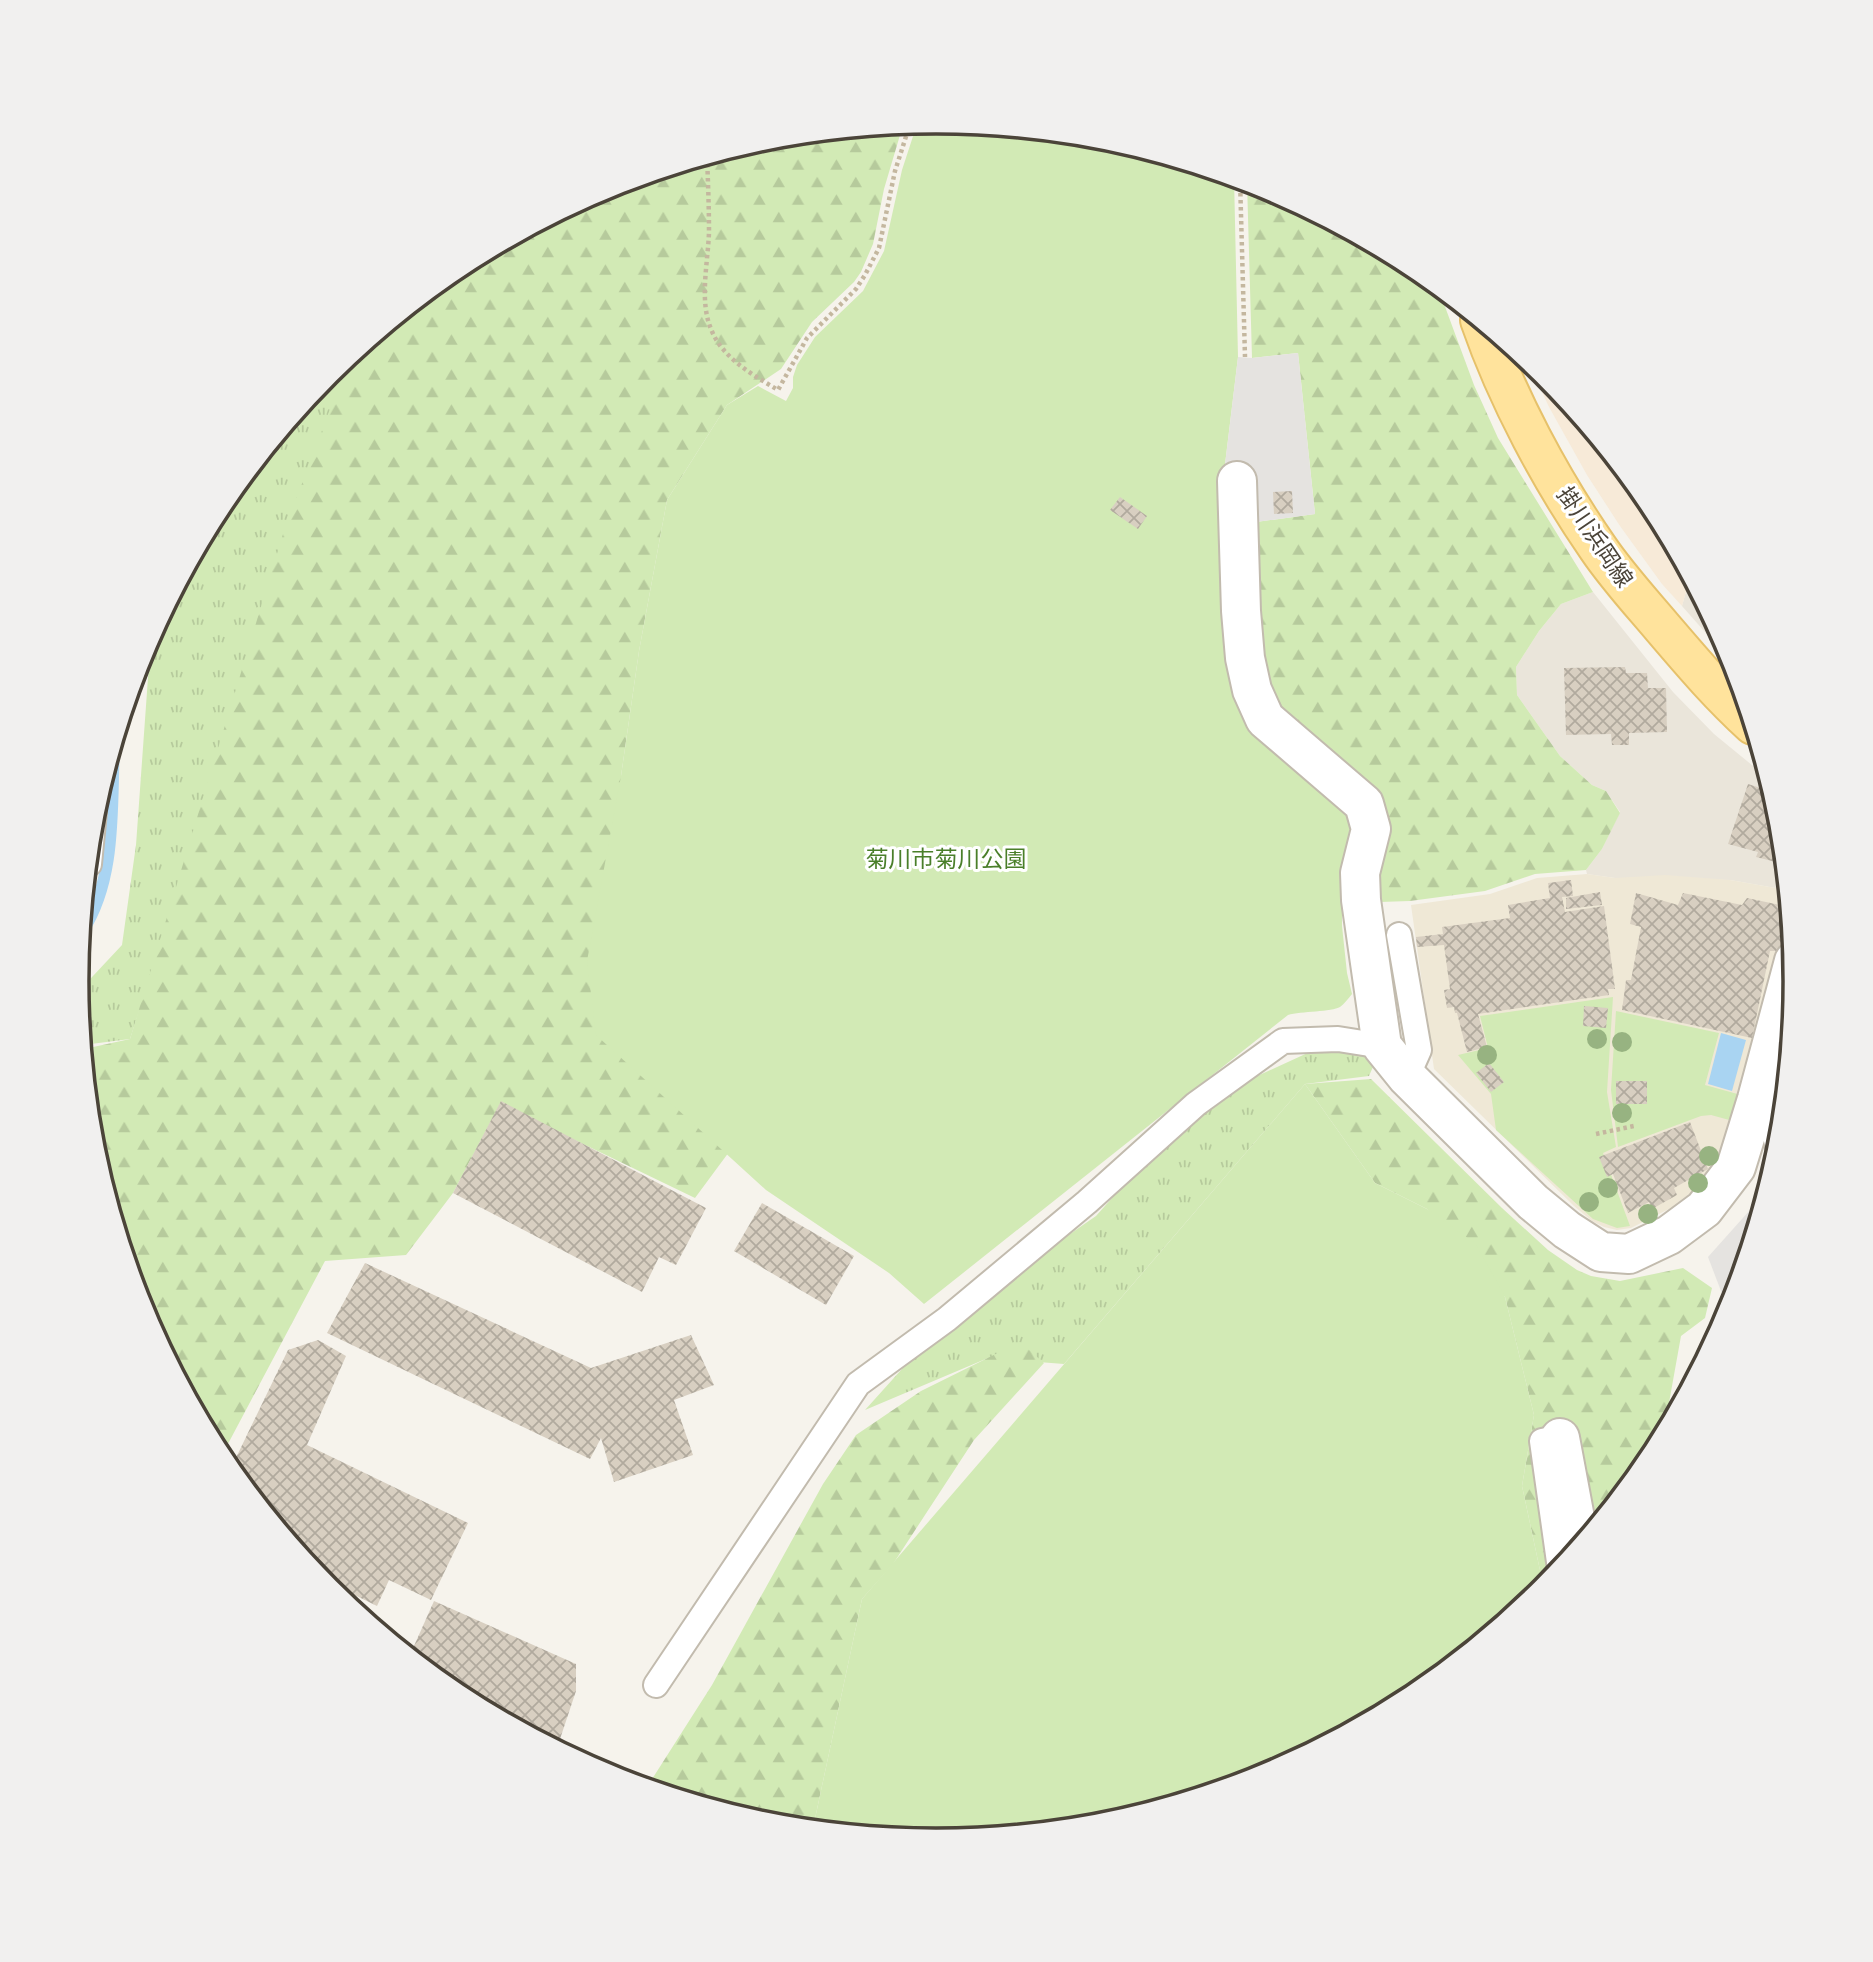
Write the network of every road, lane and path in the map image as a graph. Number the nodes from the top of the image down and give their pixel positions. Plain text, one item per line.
1 (906, 135) edge
2 (707, 166) edge
3 (1240, 190) edge
4 (1488, 338) edge
5 (1245, 356) dead end
6 (1237, 481) dead end
7 (1740, 713) edge
8 (1399, 934) dead end
9 (1783, 1004) edge
10 (1777, 1028) junction
11 (1382, 1046) junction
12 (1407, 1077) junction
13 (1771, 1122) edge
14 (1634, 1126) dead end
15 (1596, 1134) dead end
16 (1560, 1438) joint
17 (1578, 1534) edge
18 (1558, 1556) edge
19 (656, 1685) dead end

1 - 2 path
3 - 5 path
4 - 7 main road, 掛川浜岡線
6 - 11 street
8 - 12 lane
9 - 10 street
10 - 12 street
10 - 13 lane
11 - 12 street
11 - 19 lane
14 - 15 path
16 - 17 street
16 - 18 lane

